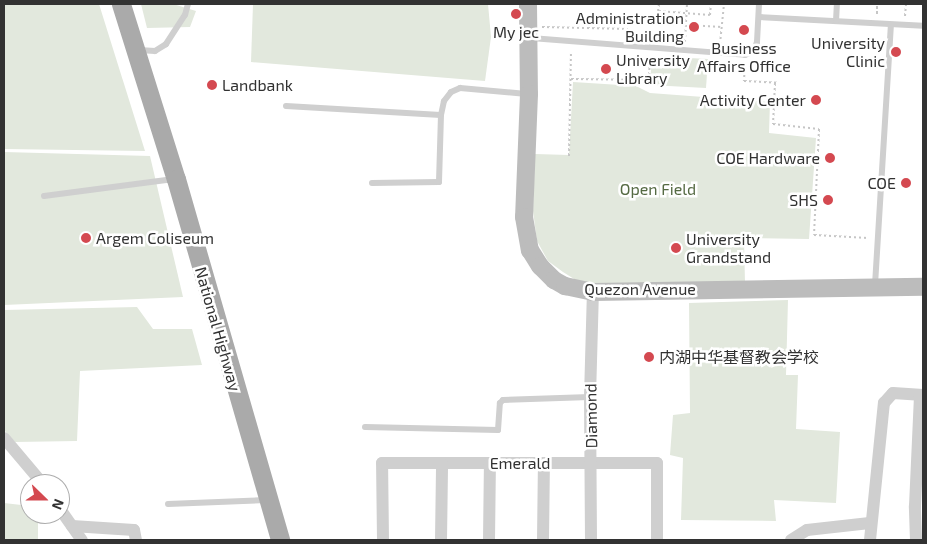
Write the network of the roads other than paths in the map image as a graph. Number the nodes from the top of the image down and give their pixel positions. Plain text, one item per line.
1 (121, 4) edge
2 (188, 4) edge
3 (528, 4) edge
4 (759, 4) edge
5 (837, 4) edge
6 (759, 17) junction
7 (836, 21) junction
8 (891, 25) junction
9 (923, 26) edge
10 (535, 32) junction
11 (135, 49) junction
12 (528, 94) junction
13 (286, 106) dead end
14 (442, 114) junction
15 (176, 179) junction
16 (372, 183) dead end
17 (44, 196) dead end
18 (875, 287) junction
19 (923, 287) edge
20 (593, 292) junction
21 (922, 395) edge
22 (590, 397) junction
23 (365, 427) dead end
24 (4, 438) edge
25 (490, 463) junction
26 (544, 463) junction
27 (592, 463) junction
28 (442, 464) junction
29 (35, 474) edge
30 (268, 500) junction
31 (168, 504) dead end
32 (70, 523) edge
33 (870, 523) junction
34 (72, 526) junction
35 (82, 540) edge
36 (136, 540) edge
37 (280, 540) edge
38 (383, 540) edge
39 (441, 540) edge
40 (489, 540) edge
41 (543, 540) edge
42 (591, 540) edge
43 (657, 540) edge
44 (791, 540) edge
45 (870, 540) edge
46 (916, 540) edge

1 - 11 main road, National Highway
2 - 11 lane
3 - 10 main road, Quezon Avenue
4 - 6 lane
5 - 7 lane
6 - 7 lane
6 - 10 lane
7 - 8 lane
8 - 9 lane
8 - 18 lane
10 - 12 main road, Quezon Avenue
11 - 15 main road, National Highway
12 - 14 lane
12 - 20 main road, Quezon Avenue
13 - 14 lane
14 - 16 lane
15 - 17 lane
15 - 30 main road, National Highway
18 - 19 main road, Quezon Avenue
18 - 20 main road, Quezon Avenue
20 - 22 street, Diamond
21 - 33 street
21 - 46 street
22 - 23 lane
22 - 27 street, Diamond
24 - 29 street
25 - 26 street, Emerald
25 - 28 street, Emerald
25 - 40 street
26 - 27 street, Emerald
26 - 41 street
27 - 42 street, Diamond
27 - 43 street, Emerald
28 - 38 street, Emerald
28 - 39 street
30 - 31 lane
30 - 37 main road, National Highway
32 - 34 street
33 - 44 street
33 - 45 street
34 - 35 street
34 - 36 street

